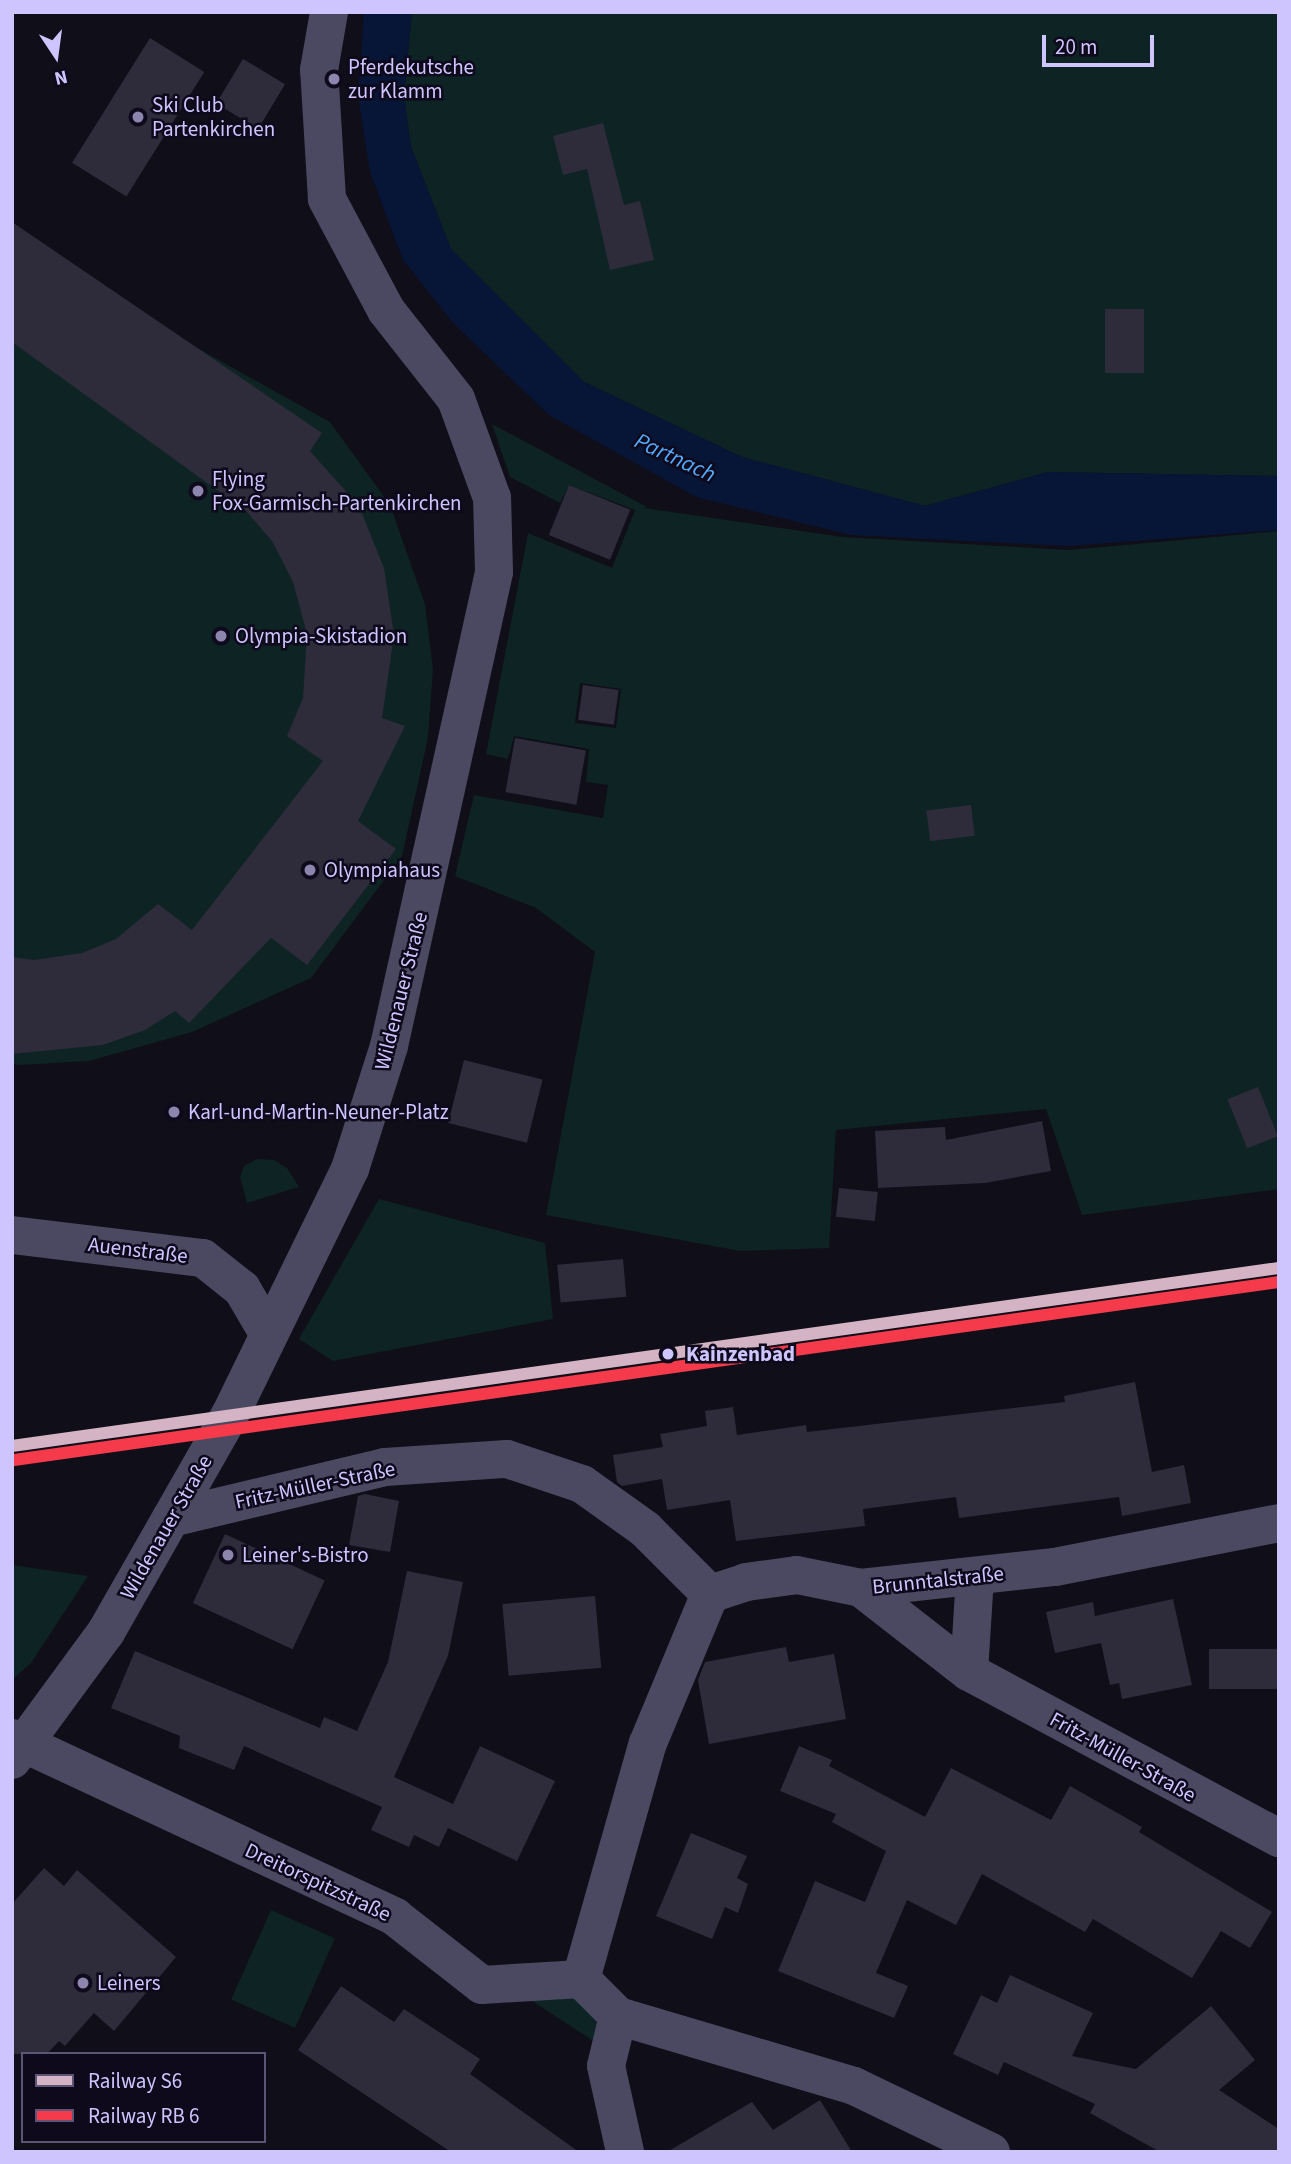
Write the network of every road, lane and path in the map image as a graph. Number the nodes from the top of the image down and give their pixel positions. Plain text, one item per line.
1 (329, 12) edge
2 (12, 1235) edge
3 (269, 1335) junction
4 (171, 1518) junction
5 (1279, 1524) edge
6 (975, 1577) junction
7 (861, 1588) junction
8 (710, 1594) junction
9 (969, 1672) junction
10 (16, 1748) edge
11 (1279, 1838) edge
12 (581, 1979) junction
13 (618, 2017) junction
14 (625, 2152) edge
15 (991, 2152) edge

1 - 3 street, Wildenauer Straße
2 - 3 street, Auenstraße
3 - 4 street, Wildenauer Straße
4 - 8 street, Fritz-Müller-Straße
4 - 10 street, Wildenauer Straße
5 - 6 street, Brunntalstraße
6 - 7 street, Brunntalstraße
6 - 9 street
7 - 8 street, Brunntalstraße
7 - 9 street, Fritz-Müller-Straße
8 - 12 street
9 - 11 street, Fritz-Müller-Straße
10 - 12 street, Dreitorspitzstraße
12 - 13 street
13 - 14 street
13 - 15 street

